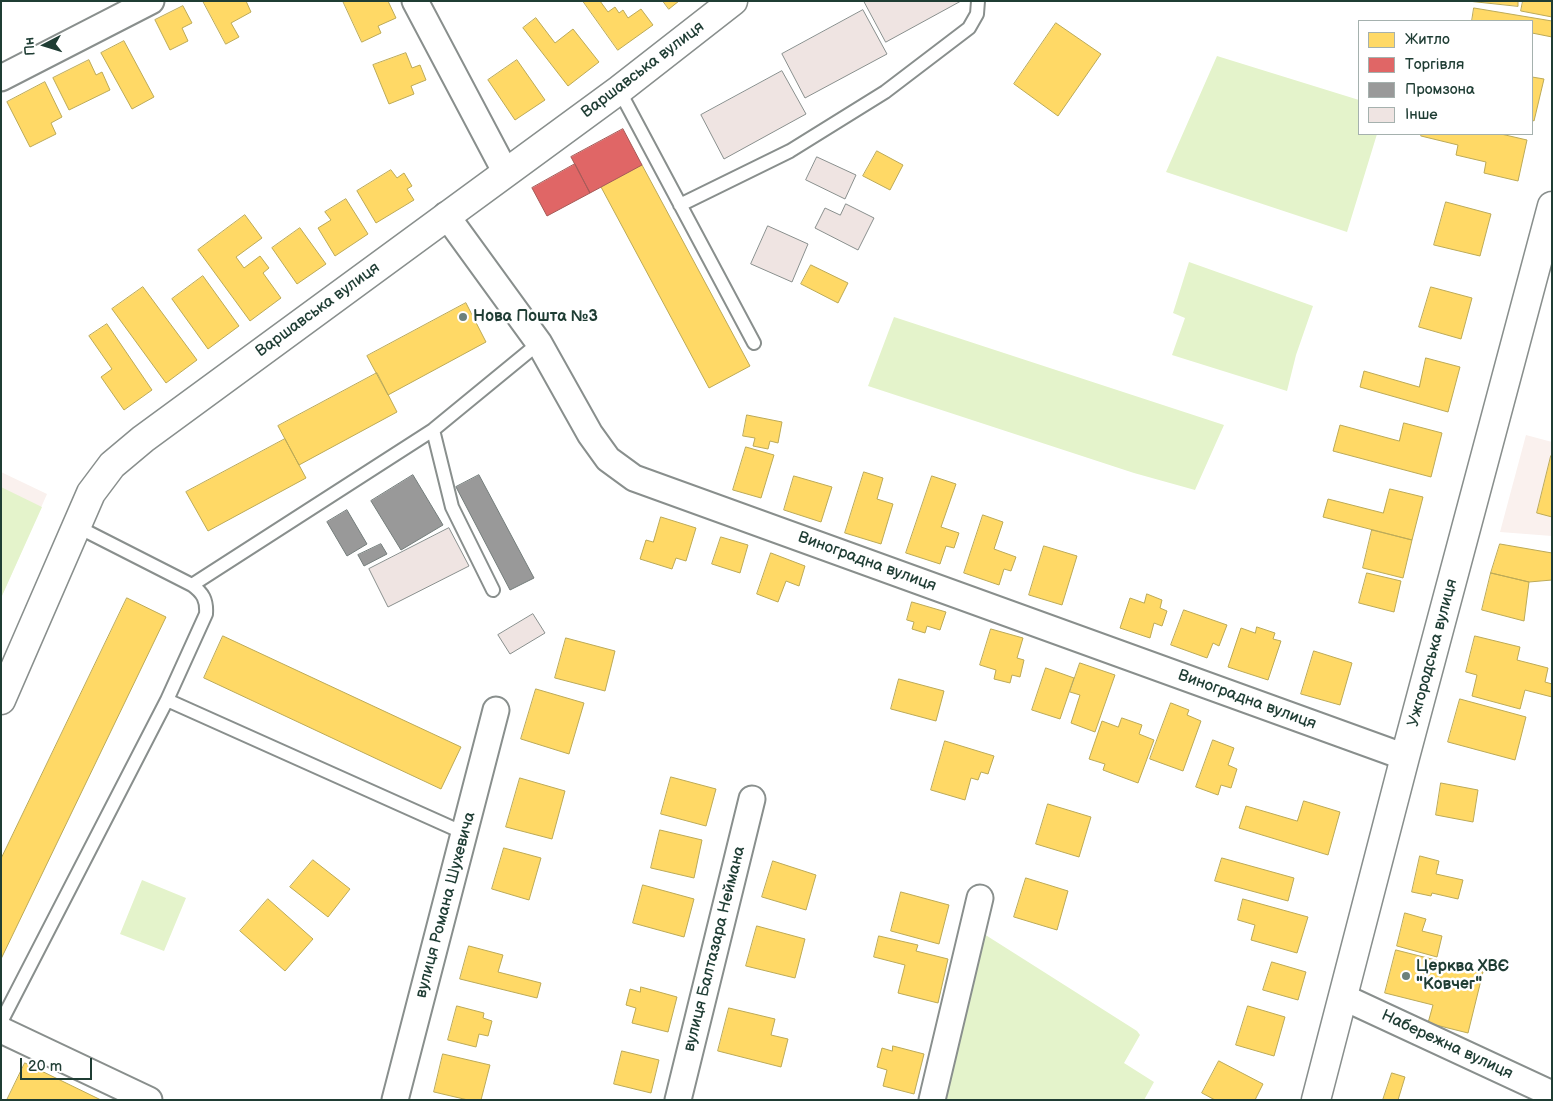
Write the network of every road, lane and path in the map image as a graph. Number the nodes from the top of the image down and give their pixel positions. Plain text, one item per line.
1 (151, 1) edge
2 (415, 1) edge
3 (733, 1) edge
4 (978, 1) edge
5 (1, 78) edge
6 (619, 90) junction
7 (506, 173) junction
8 (680, 205) junction
9 (1552, 206) edge
10 (446, 215) junction
11 (539, 343) junction
12 (754, 343) dead end
13 (433, 430) junction
14 (76, 526) junction
15 (192, 585) junction
16 (493, 590) dead end
17 (1, 700) edge
18 (167, 700) junction
19 (496, 710) dead end
20 (1405, 757) junction
21 (752, 798) dead end
22 (464, 832) junction
23 (980, 898) dead end
24 (1343, 997) junction
25 (1, 1022) edge
26 (1, 1030) edge
27 (1552, 1094) edge
28 (149, 1100) edge
29 (395, 1100) edge
30 (678, 1100) edge
31 (932, 1100) edge
32 (1316, 1100) edge

1 - 5 street
2 - 7 street
3 - 6 street, Варшавська вулиця
4 - 8 lane
6 - 7 street, Варшавська вулиця
6 - 8 lane
7 - 10 street, Варшавська вулиця
8 - 12 lane
9 - 20 street, Ужгородська вулиця
10 - 11 street, Виноградна вулиця
10 - 14 street, Варшавська вулиця
11 - 13 lane
11 - 20 street, Виноградна вулиця
13 - 15 lane
13 - 16 lane
14 - 15 lane
14 - 17 street, Варшавська вулиця
15 - 18 lane
18 - 22 lane
18 - 25 lane
19 - 22 street, вулиця Романа Шухевича
20 - 24 street, Ужгородська вулиця
21 - 30 street, вулиця Балтазара Неймана
22 - 29 street, вулиця Романа Шухевича
23 - 31 street
24 - 27 street, Набережна вулиця
24 - 32 street, Ужгородська вулиця
26 - 28 street

